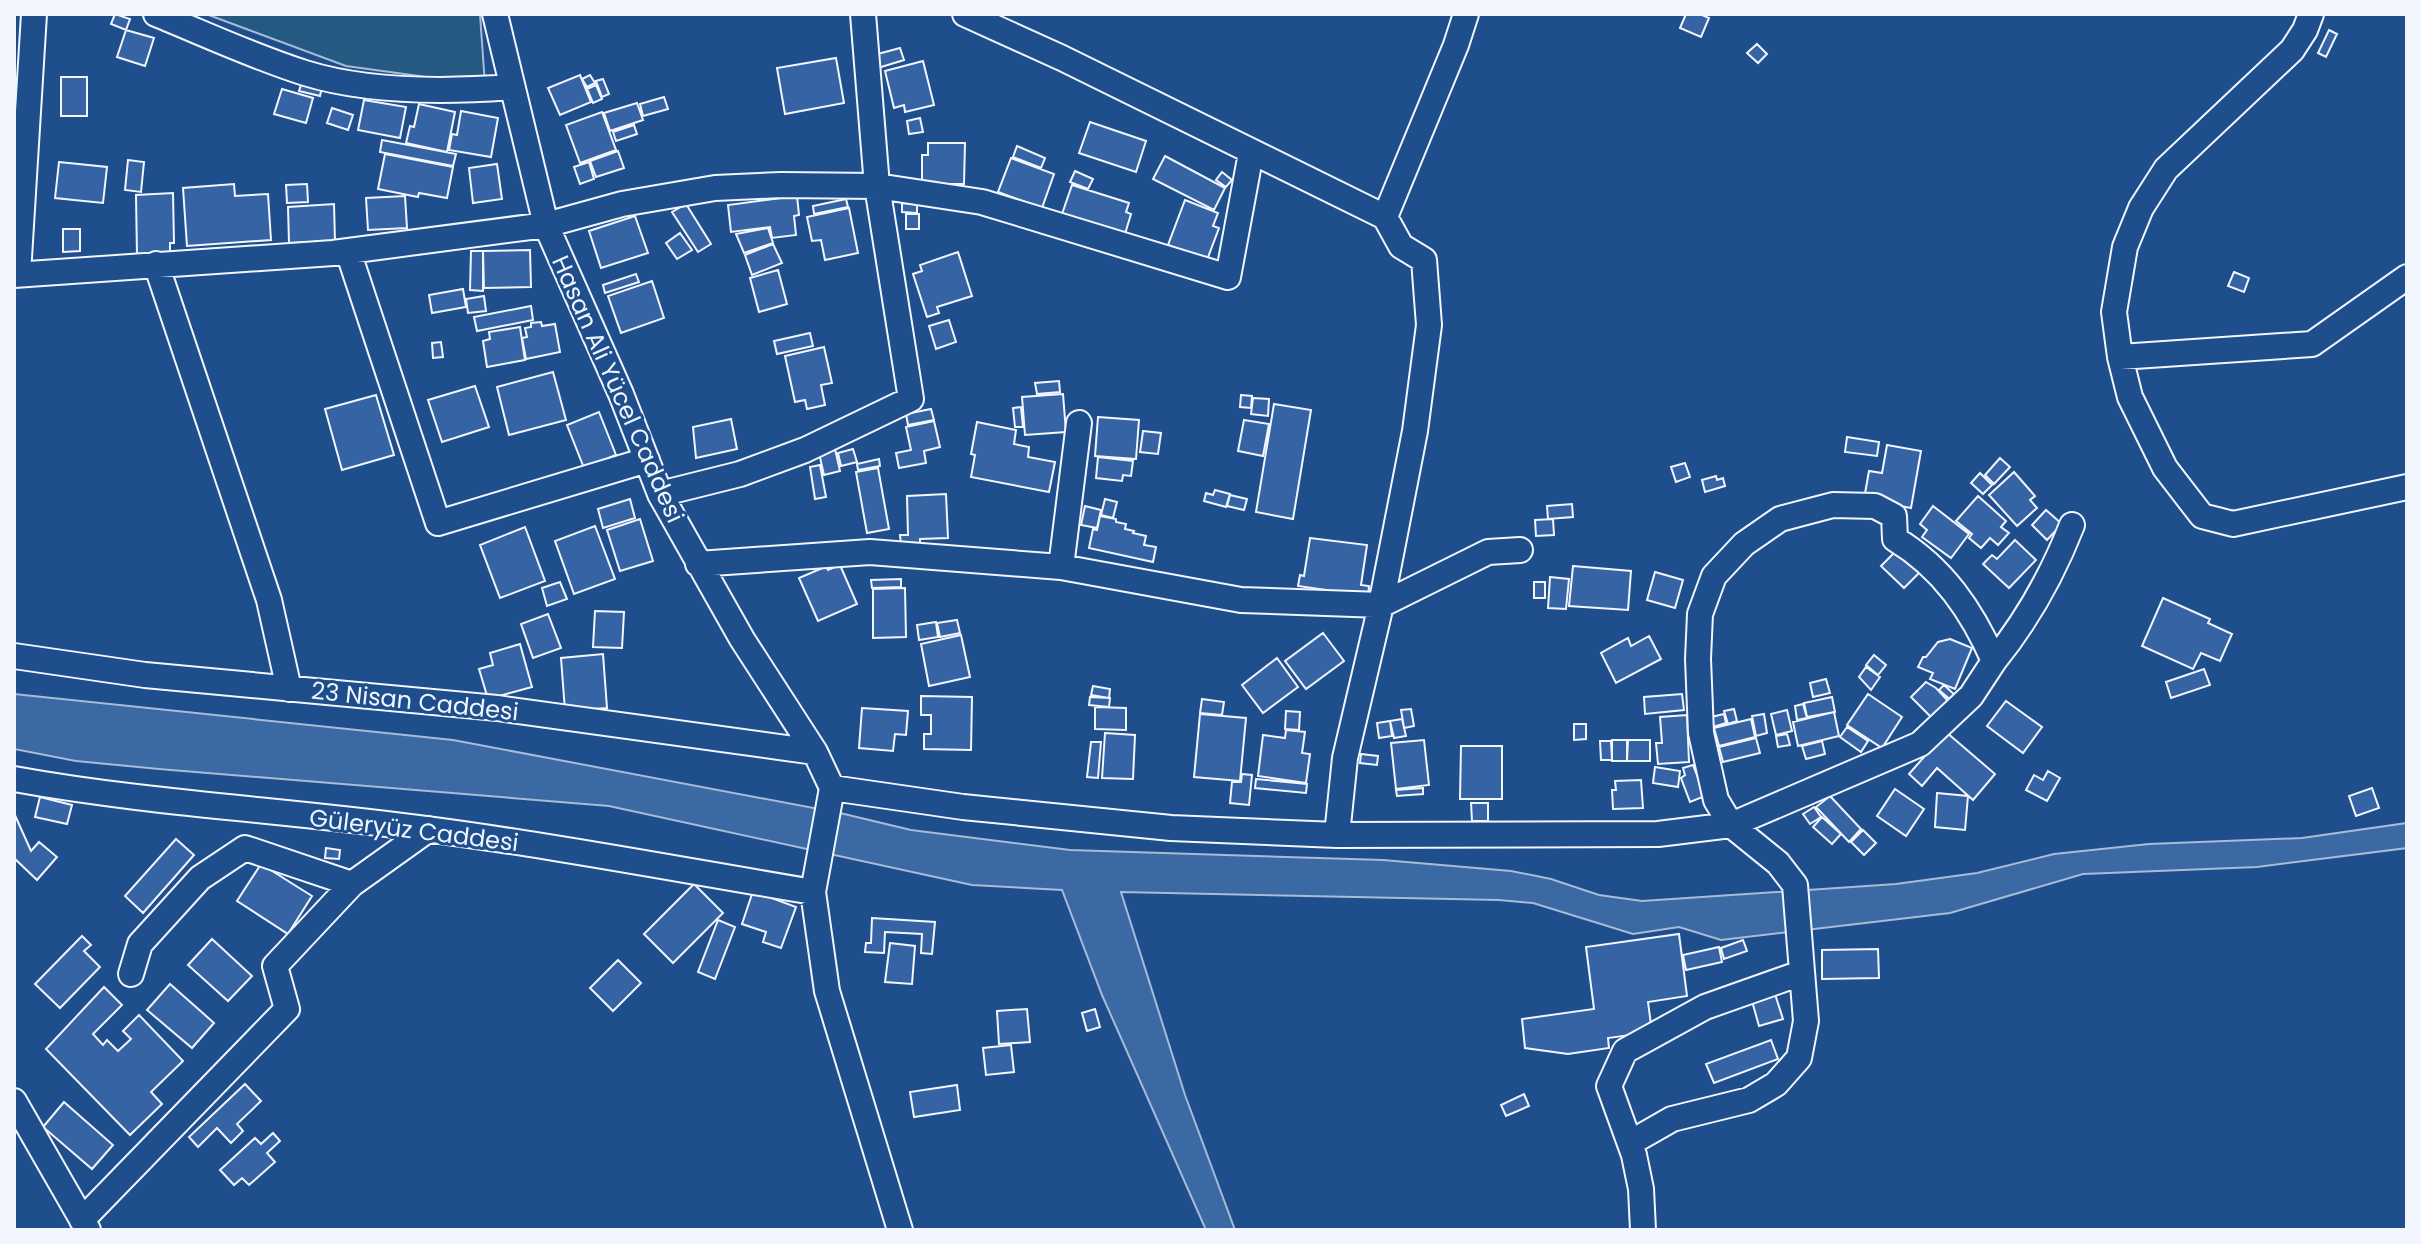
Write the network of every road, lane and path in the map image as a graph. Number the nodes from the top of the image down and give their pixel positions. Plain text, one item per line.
1 (34, 14) edge
2 (156, 14) edge
3 (495, 14) edge
4 (863, 14) edge
5 (965, 14) edge
6 (1466, 14) edge
7 (2311, 14) edge
8 (512, 87) junction
9 (1251, 153) junction
10 (877, 186) junction
11 (1385, 217) junction
12 (546, 225) junction
13 (348, 251) junction
14 (156, 264) junction
15 (16, 274) edge
16 (2407, 277) edge
17 (2120, 357) junction
18 (1079, 423) dead end
19 (647, 460) junction
20 (2407, 487) edge
21 (660, 494) junction
22 (2072, 525) dead end
23 (1520, 550) dead end
24 (698, 564) junction
25 (1061, 567) junction
26 (1381, 605) junction
27 (14, 656) edge
28 (1994, 661) junction
29 (289, 689) junction
30 (815, 752) junction
31 (14, 779) edge
32 (832, 788) junction
33 (1731, 825) junction
34 (429, 829) junction
35 (1337, 835) junction
36 (814, 882) junction
37 (352, 884) junction
38 (1801, 973) junction
39 (131, 974) dead end
40 (14, 1101) edge
41 (1630, 1143) junction
42 (85, 1225) edge
43 (900, 1230) edge
44 (1643, 1230) edge

1 - 15 street
2 - 8 street
3 - 8 street, Hasan Ali Yücel Caddesi
4 - 10 street
5 - 9 street
6 - 11 street
7 - 17 street
8 - 12 street, Hasan Ali Yücel Caddesi
9 - 10 street
9 - 11 street
10 - 12 street
10 - 21 street
11 - 26 street
12 - 13 street
12 - 19 street, Hasan Ali Yücel Caddesi
13 - 14 street
13 - 19 street
14 - 15 street
14 - 29 street
16 - 17 street
17 - 20 street
18 - 25 street
19 - 21 street, Hasan Ali Yücel Caddesi
21 - 24 street, Hasan Ali Yücel Caddesi
22 - 28 street
23 - 26 street
24 - 25 street
24 - 30 street, Hasan Ali Yücel Caddesi
25 - 26 street
26 - 35 street
27 - 29 street, 23 Nisan Caddesi
28 - 33 street
28 - 33 street
29 - 30 street, 23 Nisan Caddesi
30 - 32 street, Hasan Ali Yücel Caddesi
31 - 34 street, Güleryüz Caddesi
32 - 35 street
32 - 36 street
33 - 35 street
33 - 38 street
34 - 36 street, Güleryüz Caddesi
34 - 37 street
36 - 43 street
37 - 39 street
37 - 42 street
38 - 41 street
38 - 41 street
40 - 42 street
41 - 44 street

